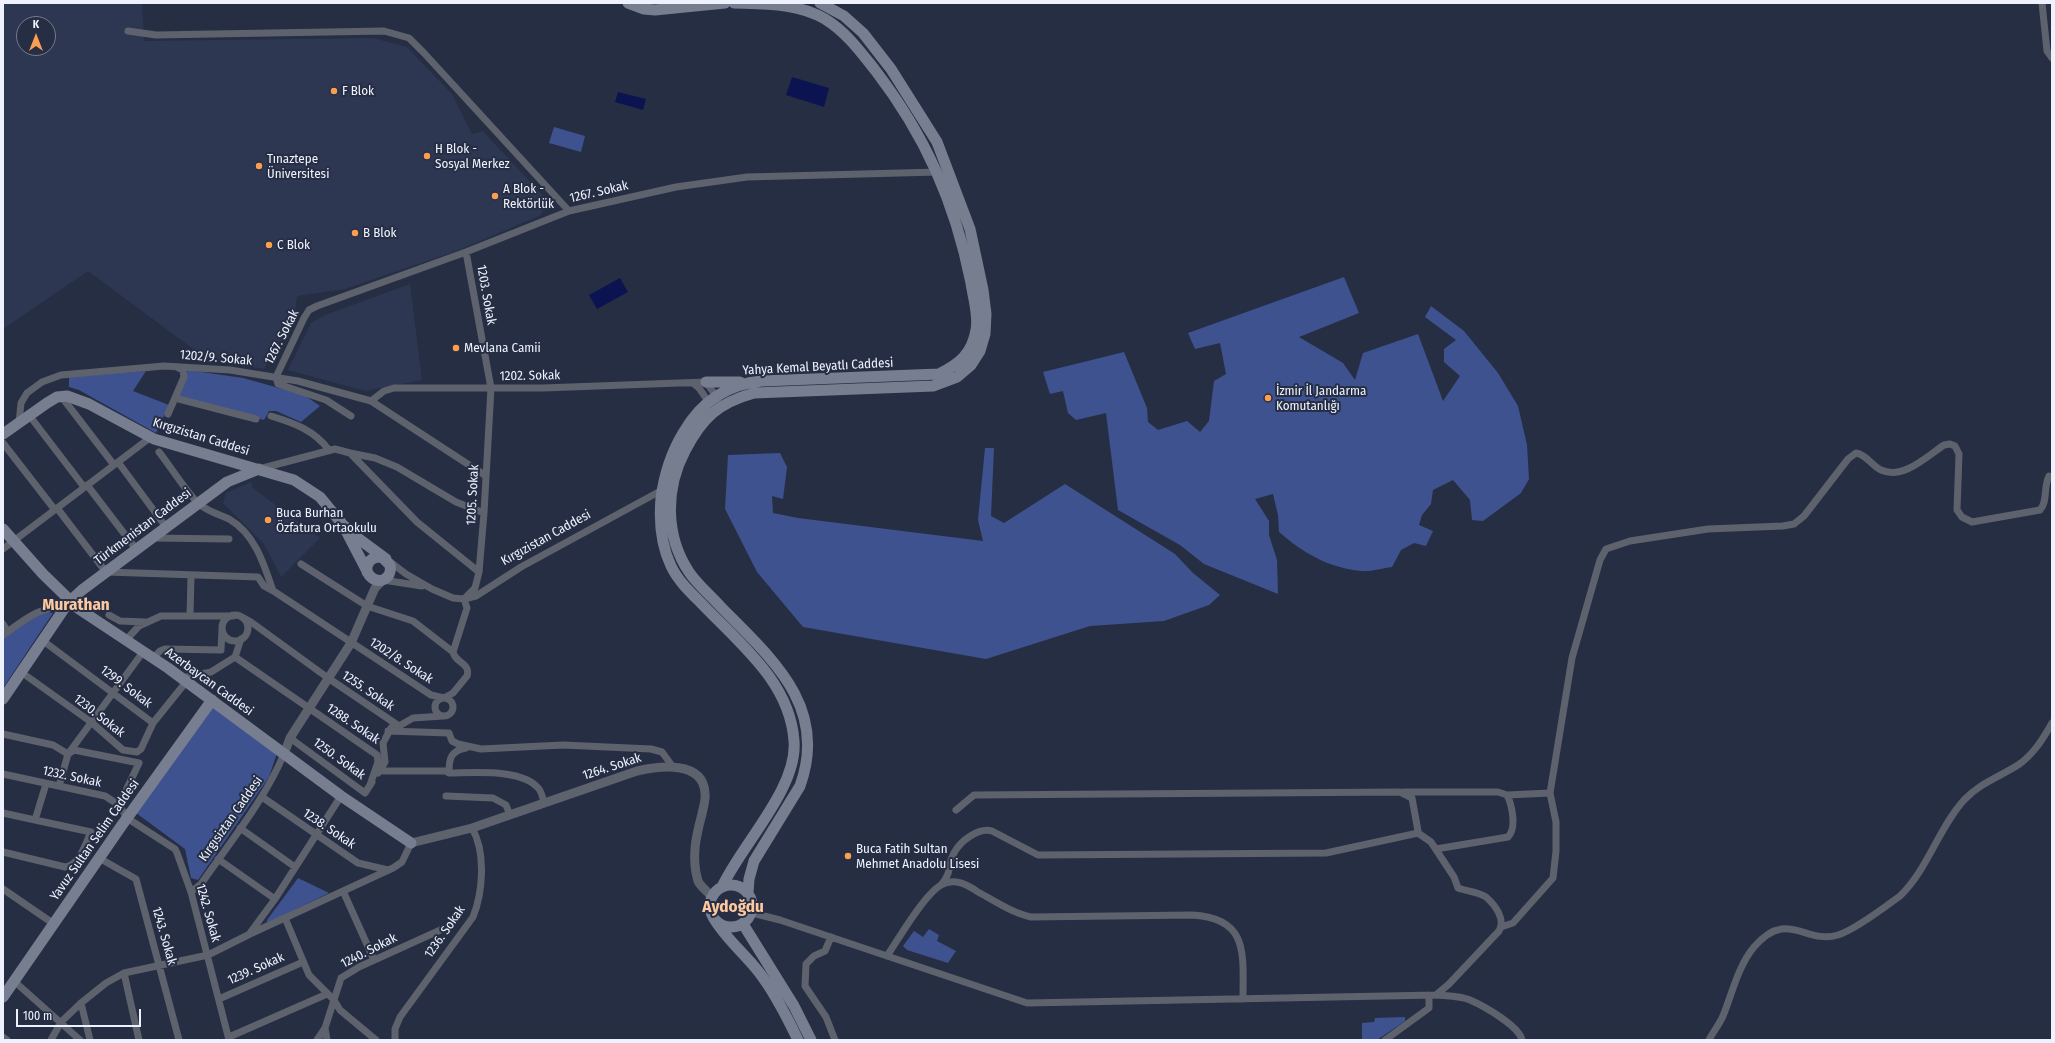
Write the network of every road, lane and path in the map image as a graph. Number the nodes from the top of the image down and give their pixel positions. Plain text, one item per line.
1 (628, 3) edge
2 (725, 3) edge
3 (734, 3) edge
4 (820, 3) edge
5 (2042, 3) edge
6 (128, 31) dead end
7 (2052, 58) edge
8 (938, 172) junction
9 (569, 211) junction
10 (466, 252) junction
11 (175, 366) junction
12 (276, 376) junction
13 (762, 381) junction
14 (706, 382) junction
15 (693, 383) junction
16 (491, 388) junction
17 (62, 396) junction
18 (175, 398) junction
19 (371, 401) junction
20 (715, 403) junction
21 (168, 414) dead end
22 (29, 415) junction
23 (271, 416) dead end
24 (351, 416) dead end
25 (256, 419) dead end
26 (19, 423) junction
27 (3, 434) edge
28 (151, 437) junction
29 (3, 443) edge
30 (329, 450) junction
31 (160, 452) dead end
32 (350, 452) junction
33 (116, 463) junction
34 (259, 469) junction
35 (486, 476) junction
36 (2052, 477) edge
37 (86, 486) junction
38 (668, 488) junction
39 (198, 503) junction
40 (56, 509) junction
41 (484, 513) junction
42 (343, 525) junction
43 (166, 527) junction
44 (3, 529) edge
45 (152, 538) junction
46 (229, 539) dead end
47 (13, 541) junction
48 (3, 549) edge
49 (136, 550) junction
50 (386, 559) junction
51 (301, 564) dead end
52 (106, 572) junction
53 (367, 572) junction
54 (479, 572) junction
55 (191, 576) junction
56 (382, 580) junction
57 (432, 589) junction
58 (272, 591) junction
59 (464, 599) junction
60 (67, 604) junction
61 (367, 606) junction
62 (109, 616) dead end
63 (190, 616) junction
64 (233, 616) junction
65 (242, 617) junction
66 (148, 622) junction
67 (3, 624) edge
68 (222, 630) junction
69 (6, 634) edge
70 (241, 639) junction
71 (42, 640) junction
72 (126, 640) junction
73 (351, 643) junction
74 (143, 652) junction
75 (454, 652) junction
76 (235, 657) junction
77 (153, 658) junction
78 (21, 672) junction
79 (328, 678) junction
80 (184, 680) junction
81 (5, 692) edge
82 (113, 692) junction
83 (444, 698) junction
84 (212, 700) junction
85 (309, 708) junction
86 (443, 716) junction
87 (91, 722) junction
88 (154, 722) junction
89 (394, 723) junction
90 (2052, 723) edge
91 (388, 731) junction
92 (3, 734) edge
93 (290, 738) junction
94 (468, 748) junction
95 (142, 749) junction
96 (68, 754) junction
97 (284, 754) junction
98 (139, 763) junction
99 (674, 768) junction
100 (380, 771) junction
101 (447, 772) junction
102 (3, 774) edge
103 (46, 784) junction
104 (370, 785) junction
105 (59, 786) junction
106 (1400, 792) junction
107 (1550, 793) junction
108 (1506, 794) junction
109 (341, 796) junction
110 (446, 796) dead end
111 (262, 797) junction
112 (544, 803) junction
113 (119, 805) junction
114 (956, 810) dead end
115 (3, 813) edge
116 (510, 815) junction
117 (127, 818) junction
118 (35, 820) junction
119 (240, 828) junction
120 (472, 828) junction
121 (1418, 833) junction
122 (316, 834) junction
123 (411, 843) junction
124 (1436, 849) junction
125 (3, 852) edge
126 (99, 858) junction
127 (218, 859) junction
128 (295, 866) junction
129 (388, 870) junction
130 (941, 884) junction
131 (722, 887) junction
132 (3, 889) edge
133 (343, 891) junction
134 (191, 892) junction
135 (748, 893) junction
136 (712, 897) junction
137 (275, 898) junction
138 (752, 913) junction
139 (713, 917) junction
140 (284, 918) junction
141 (54, 924) junction
142 (744, 924) junction
143 (447, 927) dead end
144 (1501, 927) junction
145 (250, 934) junction
146 (831, 937) junction
147 (208, 955) junction
148 (887, 956) junction
149 (374, 960) junction
150 (303, 962) junction
151 (160, 965) junction
152 (124, 973) junction
153 (14, 981) junction
154 (327, 994) junction
155 (1432, 995) junction
156 (3, 997) edge
157 (1243, 998) junction
158 (219, 999) junction
159 (334, 1000) junction
160 (81, 1003) junction
161 (61, 1022) junction
162 (325, 1028) junction
163 (3, 1037) edge
164 (229, 1039) edge
165 (7, 1040) edge
166 (51, 1040) edge
167 (80, 1040) edge
168 (90, 1040) edge
169 (139, 1040) edge
170 (179, 1040) edge
171 (317, 1040) edge
172 (327, 1040) edge
173 (376, 1040) edge
174 (395, 1040) edge
175 (798, 1040) edge
176 (811, 1040) edge
177 (835, 1040) edge
178 (1385, 1040) edge
179 (1522, 1040) edge
180 (1709, 1040) edge

1 - 2 main road
3 - 8 main road, Yahya Kemal Beyatlı Caddesi
4 - 20 main road, Yahya Kemal Beyatlı Caddesi
5 - 7 street
6 - 9 street
8 - 9 street, 1267. Sokak
8 - 13 main road, Yahya Kemal Beyatlı Caddesi
9 - 10 street, 1267. Sokak
10 - 12 street, 1267. Sokak
10 - 16 street, 1203. Sokak
11 - 12 street, 1202/9. Sokak
11 - 18 street
11 - 26 street, 1202/9. Sokak
12 - 19 street, 1202/9. Sokak
12 - 24 street
13 - 14 main road
13 - 20 main road, Yahya Kemal Beyatlı Caddesi
14 - 15 street, 1202. Sokak
14 - 20 street
15 - 16 street, 1202. Sokak
15 - 20 street
16 - 19 street, 1202. Sokak
16 - 35 street, 1205. Sokak
17 - 22 main road
17 - 28 main road, Kırgızistan Caddesi
17 - 33 street
18 - 21 street
18 - 25 street
19 - 35 street, 1202/9. Sokak
20 - 38 main road, Yahya Kemal Beyatlı Caddesi
22 - 26 main road
22 - 37 street
23 - 30 street
26 - 27 main road
28 - 33 street
28 - 34 main road, Kırgızistan Caddesi
29 - 40 street
30 - 32 street, Türkmenistan Caddesi
30 - 34 street, Türkmenistan Caddesi
31 - 39 street
32 - 41 street, Türkmenistan Caddesi
32 - 54 street
33 - 37 street
33 - 43 street
34 - 39 main road, Türkmenistan Caddesi
34 - 42 main road, Kırgızistan Caddesi
35 - 41 street, 1205. Sokak
36 - 107 street
37 - 40 street
37 - 49 street
38 - 59 street, Kırgızistan Caddesi
38 - 131 main road, Yahya Kemal Beyatlı Caddesi
38 - 135 main road, Yahya Kemal Beyatlı Caddesi
39 - 43 main road, Türkmenistan Caddesi
39 - 58 street
40 - 47 street
40 - 52 street
41 - 54 street, 1205. Sokak
42 - 50 main road, Kırgızistan Caddesi
42 - 53 main road, Kırgızistan Caddesi
43 - 45 main road, Türkmenistan Caddesi
44 - 47 main road, Azerbaycan Caddesi
45 - 46 street
45 - 49 main road, Türkmenistan Caddesi
47 - 48 street
47 - 60 main road, Azerbaycan Caddesi
49 - 52 main road, Türkmenistan Caddesi
50 - 53 main road
50 - 56 main road
50 - 57 street, Kırgızistan Caddesi
51 - 61 street
52 - 55 street, 1202/8. Sokak
52 - 60 main road, Türkmenistan Caddesi
53 - 56 main road
53 - 61 street, Kırgızistan Caddesi
54 - 59 street, 1205. Sokak
55 - 58 street, 1202/8. Sokak
55 - 63 street
56 - 57 street, Kırgızistan Caddesi
56 - 61 street, Kırgızistan Caddesi
57 - 59 street, Kırgızistan Caddesi
58 - 73 street, 1202/8. Sokak
59 - 75 street
60 - 69 street
60 - 71 main road, Türkmenistan Caddesi
60 - 72 main road, Azerbaycan Caddesi
61 - 73 street, Kırgızistan Caddesi
61 - 75 street
62 - 66 street
63 - 64 street
63 - 66 street
64 - 65 street
64 - 68 street
65 - 70 street
65 - 79 street, 1255. Sokak
66 - 72 street
67 - 69 street
68 - 70 street
68 - 77 street
70 - 76 street
71 - 78 main road, Türkmenistan Caddesi
71 - 82 street, 1299. Sokak
72 - 74 main road, Azerbaycan Caddesi
73 - 79 street, Kırgızistan Caddesi
73 - 83 street, 1202/8. Sokak
74 - 77 main road, Azerbaycan Caddesi
74 - 82 street
75 - 83 street
76 - 80 street
76 - 85 street
77 - 80 main road, Azerbaycan Caddesi
78 - 81 main road, Türkmenistan Caddesi
78 - 87 street, 1230. Sokak
79 - 85 street, Kırgızistan Caddesi
79 - 89 street, 1255. Sokak
80 - 84 main road, Azerbaycan Caddesi
80 - 88 street, 1299. Sokak
82 - 87 street
82 - 88 street, 1299. Sokak
83 - 86 street
83 - 86 street
84 - 97 main road, Azerbaycan Caddesi
84 - 117 main road, Yavuz Sultan Selim Caddesi
85 - 93 street, Kırgızistan Caddesi
85 - 104 street, 1288. Sokak
86 - 89 street
87 - 95 street, 1230. Sokak
87 - 96 street
88 - 95 street
89 - 91 street, 1250. Sokak
90 - 180 street
91 - 94 street, 1255. Sokak
91 - 100 street, 1250. Sokak
92 - 96 street
93 - 97 street, Kırgızistan Caddesi
93 - 104 street, 1250. Sokak
94 - 99 street
94 - 101 street
95 - 98 street
96 - 98 street
96 - 105 street
97 - 109 main road, Azerbaycan Caddesi
97 - 111 street, Kırgısiztan Caddesi
98 - 113 street
99 - 112 street, 1264. Sokak
99 - 136 street, 1264. Sokak
100 - 101 street
100 - 104 street, 1250. Sokak
101 - 112 street
102 - 103 street, 1232. Sokak
103 - 105 street, 1232. Sokak
103 - 118 street
105 - 113 street, 1232. Sokak
106 - 108 street
106 - 114 street
106 - 121 street
107 - 108 street
107 - 144 street
108 - 124 street
109 - 122 street
109 - 123 main road, Azerbaycan Caddesi
110 - 116 street
111 - 119 street, Kırgısiztan Caddesi
111 - 122 street, 1238. Sokak
112 - 116 street, 1264. Sokak
113 - 117 street, 1232. Sokak
115 - 118 street
116 - 120 street, 1264. Sokak
117 - 126 main road, Yavuz Sultan Selim Caddesi
117 - 134 street, 1242. Sokak
118 - 125 street
119 - 127 street, Kırgısiztan Caddesi
119 - 128 street
120 - 123 street, 1264. Sokak
120 - 174 street, 1236. Sokak
121 - 124 street
121 - 130 street
122 - 128 street
122 - 129 street, 1238. Sokak
123 - 129 street
124 - 144 street
126 - 141 main road, Yavuz Sultan Selim Caddesi
126 - 151 street, 1243. Sokak
127 - 134 street, Kırgısiztan Caddesi
127 - 137 street
128 - 137 street
129 - 133 street
130 - 148 street
130 - 157 street
131 - 135 main road
131 - 136 main road
132 - 141 street
133 - 140 street
133 - 149 street
134 - 147 street, 1242. Sokak
135 - 138 main road
136 - 139 main road
137 - 145 street
138 - 142 main road
138 - 146 street
139 - 142 main road
139 - 175 main road
140 - 145 street
140 - 150 street
141 - 153 main road, Yavuz Sultan Selim Caddesi
142 - 176 main road
143 - 149 street, 1240. Sokak
144 - 155 street
145 - 147 street
146 - 148 street
146 - 177 street
147 - 151 street
147 - 158 street, 1242. Sokak
148 - 157 street
149 - 159 street, 1240. Sokak
150 - 154 street
150 - 158 street, 1239. Sokak
151 - 152 street
151 - 170 street, 1243. Sokak
152 - 160 street
152 - 169 street
153 - 156 main road, Yavuz Sultan Selim Caddesi
153 - 161 street
154 - 159 street
154 - 164 street
155 - 157 street
155 - 178 street
155 - 179 street
158 - 164 street, 1242. Sokak
159 - 162 street, 1240. Sokak
159 - 173 street
160 - 161 street
160 - 168 street
161 - 166 street
161 - 167 street
162 - 171 street
162 - 172 street
163 - 165 street

